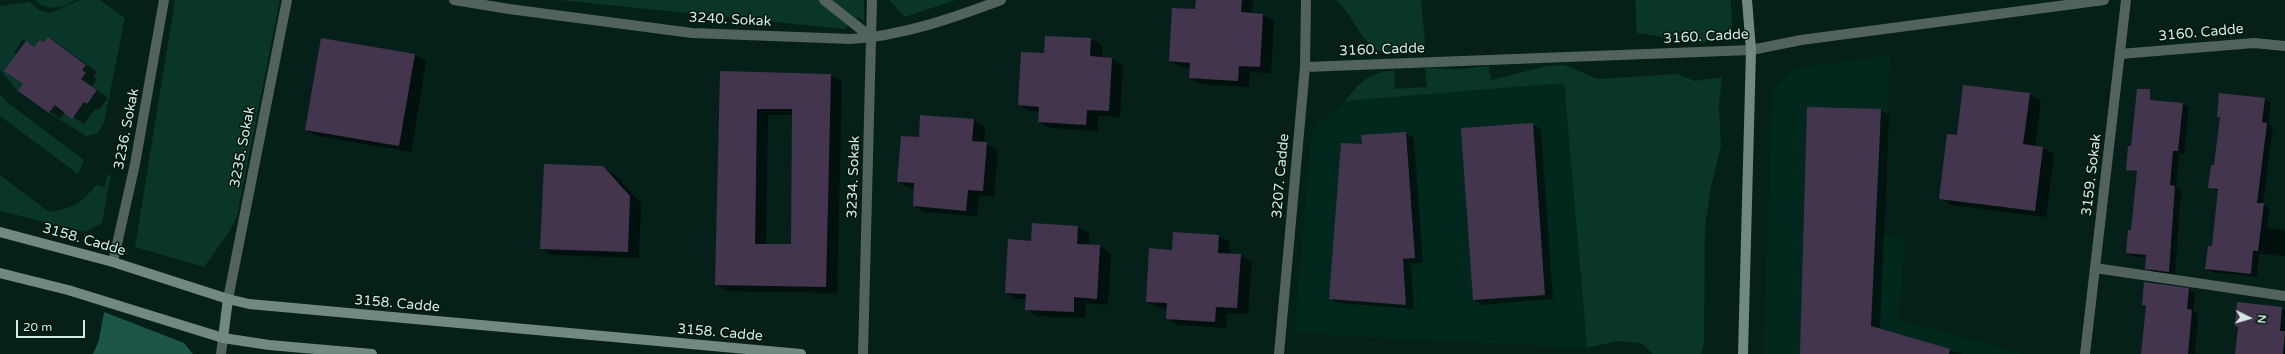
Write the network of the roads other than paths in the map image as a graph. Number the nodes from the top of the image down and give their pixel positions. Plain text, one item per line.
1 (164, 0) edge
2 (287, 0) edge
3 (454, 0) edge
4 (824, 0) edge
5 (872, 0) edge
6 (1001, 0) edge
7 (1306, 0) edge
8 (1747, 0) edge
9 (2104, 0) edge
10 (2126, 0) edge
11 (510, 5) edge
12 (872, 38) junction
13 (2285, 46) edge
14 (1751, 50) junction
15 (2120, 54) junction
16 (1306, 68) junction
17 (0, 232) edge
18 (113, 262) junction
19 (2095, 268) junction
20 (0, 273) edge
21 (2285, 296) edge
22 (228, 299) junction
23 (223, 338) junction
24 (221, 354) edge
25 (372, 354) edge
26 (801, 354) edge
27 (863, 354) edge
28 (1279, 354) edge
29 (1743, 354) edge
30 (2085, 354) edge

1 - 18 street, 3236. Sokak
2 - 22 street, 3235. Sokak
3 - 11 street, 3240. Sokak
4 - 12 street
5 - 12 street, 3234. Sokak
6 - 12 street, 3240. Sokak
7 - 16 street, 3207. Cadde
8 - 14 street
9 - 14 street, 3160. Cadde
10 - 15 street, 3159. Sokak
11 - 12 street, 3240. Sokak
12 - 27 street, 3234. Sokak
13 - 15 street, 3160. Cadde
14 - 16 street, 3160. Cadde
14 - 29 street
15 - 19 street, 3159. Sokak
16 - 28 street, 3207. Cadde
17 - 18 street, 3158. Cadde
18 - 22 street, 3158. Cadde
19 - 21 street
19 - 30 street, 3159. Sokak
20 - 23 street
22 - 23 street
22 - 26 street, 3158. Cadde
23 - 24 street
23 - 25 street

